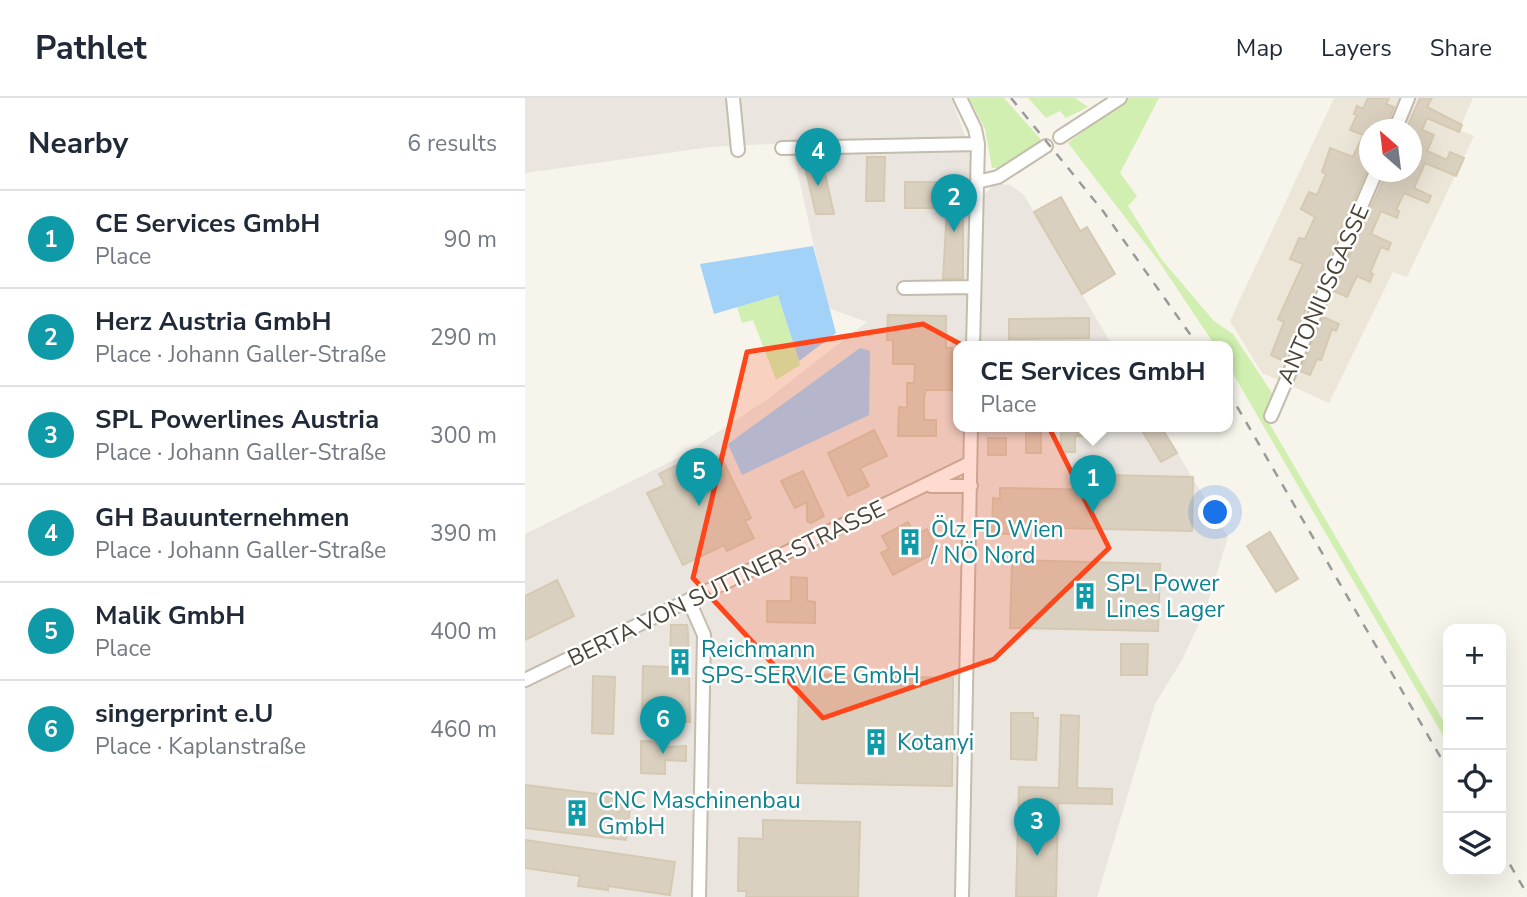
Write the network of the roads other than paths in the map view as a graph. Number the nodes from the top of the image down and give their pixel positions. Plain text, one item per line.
1 (733, 98) edge
2 (960, 98) edge
3 (1120, 98) edge
4 (1408, 98) edge
5 (1399, 119) edge
6 (1060, 136) dead end
7 (978, 144) junction
8 (1046, 146) dead end
9 (782, 148) dead end
10 (738, 150) dead end
11 (977, 182) junction
12 (1372, 182) edge
13 (974, 287) junction
14 (904, 288) dead end
15 (973, 341) edge
16 (1271, 416) dead end
17 (971, 432) edge
18 (970, 463) junction
19 (971, 486) junction
20 (927, 487) junction
21 (689, 601) junction
22 (525, 680) edge
23 (699, 897) edge
24 (962, 897) edge

1 - 10 street
2 - 7 street
3 - 6 street
4 - 5 street
7 - 9 street
7 - 11 street
8 - 11 street
11 - 13 street
12 - 16 street, ANTONIUSGASSE
13 - 14 street
13 - 15 street
17 - 18 street
18 - 19 street
18 - 20 street, BERTA VON SUTTNER-STRASSE
19 - 20 street, BERTA VON SUTTNER-STRASSE
19 - 24 street
20 - 21 street, BERTA VON SUTTNER-STRASSE
21 - 22 street, BERTA VON SUTTNER-STRASSE
21 - 23 street

